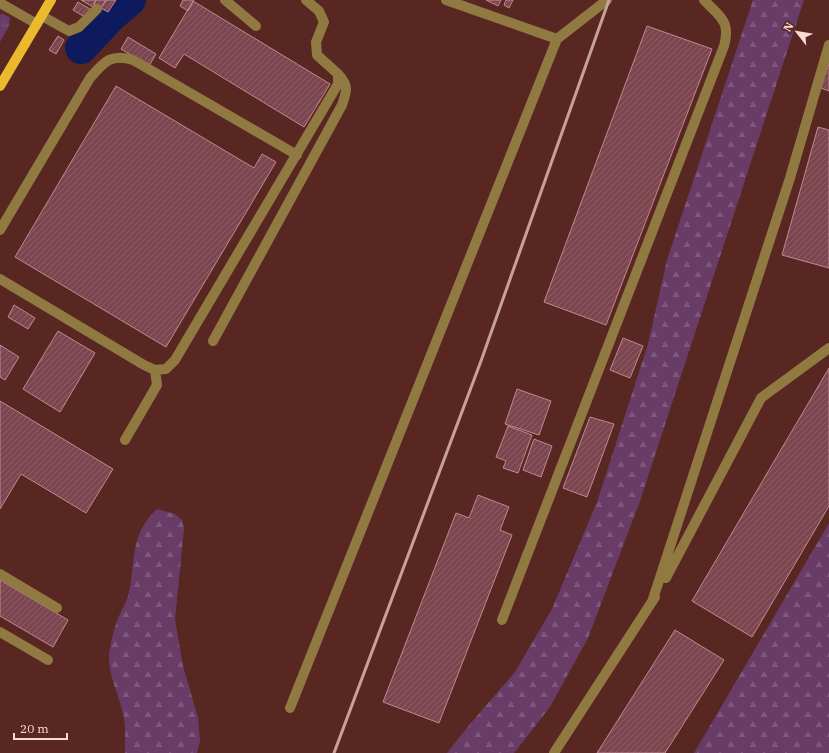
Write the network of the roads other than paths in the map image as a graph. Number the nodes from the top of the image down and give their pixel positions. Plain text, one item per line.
1 (51, 0) edge
2 (224, 0) edge
3 (306, 0) edge
4 (446, 0) edge
5 (607, 0) edge
6 (704, 0) edge
7 (0, 3) edge
8 (97, 9) dead end
9 (40, 20) junction
10 (256, 26) dead end
11 (557, 38) junction
12 (829, 45) edge
13 (338, 74) junction
14 (0, 86) edge
15 (297, 155) junction
16 (0, 230) edge
17 (0, 279) edge
18 (214, 341) dead end
19 (829, 348) edge
20 (155, 370) junction
21 (125, 440) dead end
22 (0, 574) edge
23 (652, 602) junction
24 (57, 608) dead end
25 (502, 620) dead end
26 (0, 632) edge
27 (48, 660) dead end
28 (290, 708) dead end
29 (554, 753) edge

1 - 9 main road
2 - 10 lane
3 - 13 lane
4 - 11 lane
5 - 11 lane
6 - 25 lane
7 - 9 lane
8 - 9 lane
9 - 14 main road
11 - 28 lane
12 - 23 lane
13 - 15 lane
13 - 18 lane
15 - 16 lane
15 - 20 lane
17 - 20 lane
19 - 23 lane
20 - 21 lane
22 - 24 lane
23 - 29 lane
26 - 27 lane

